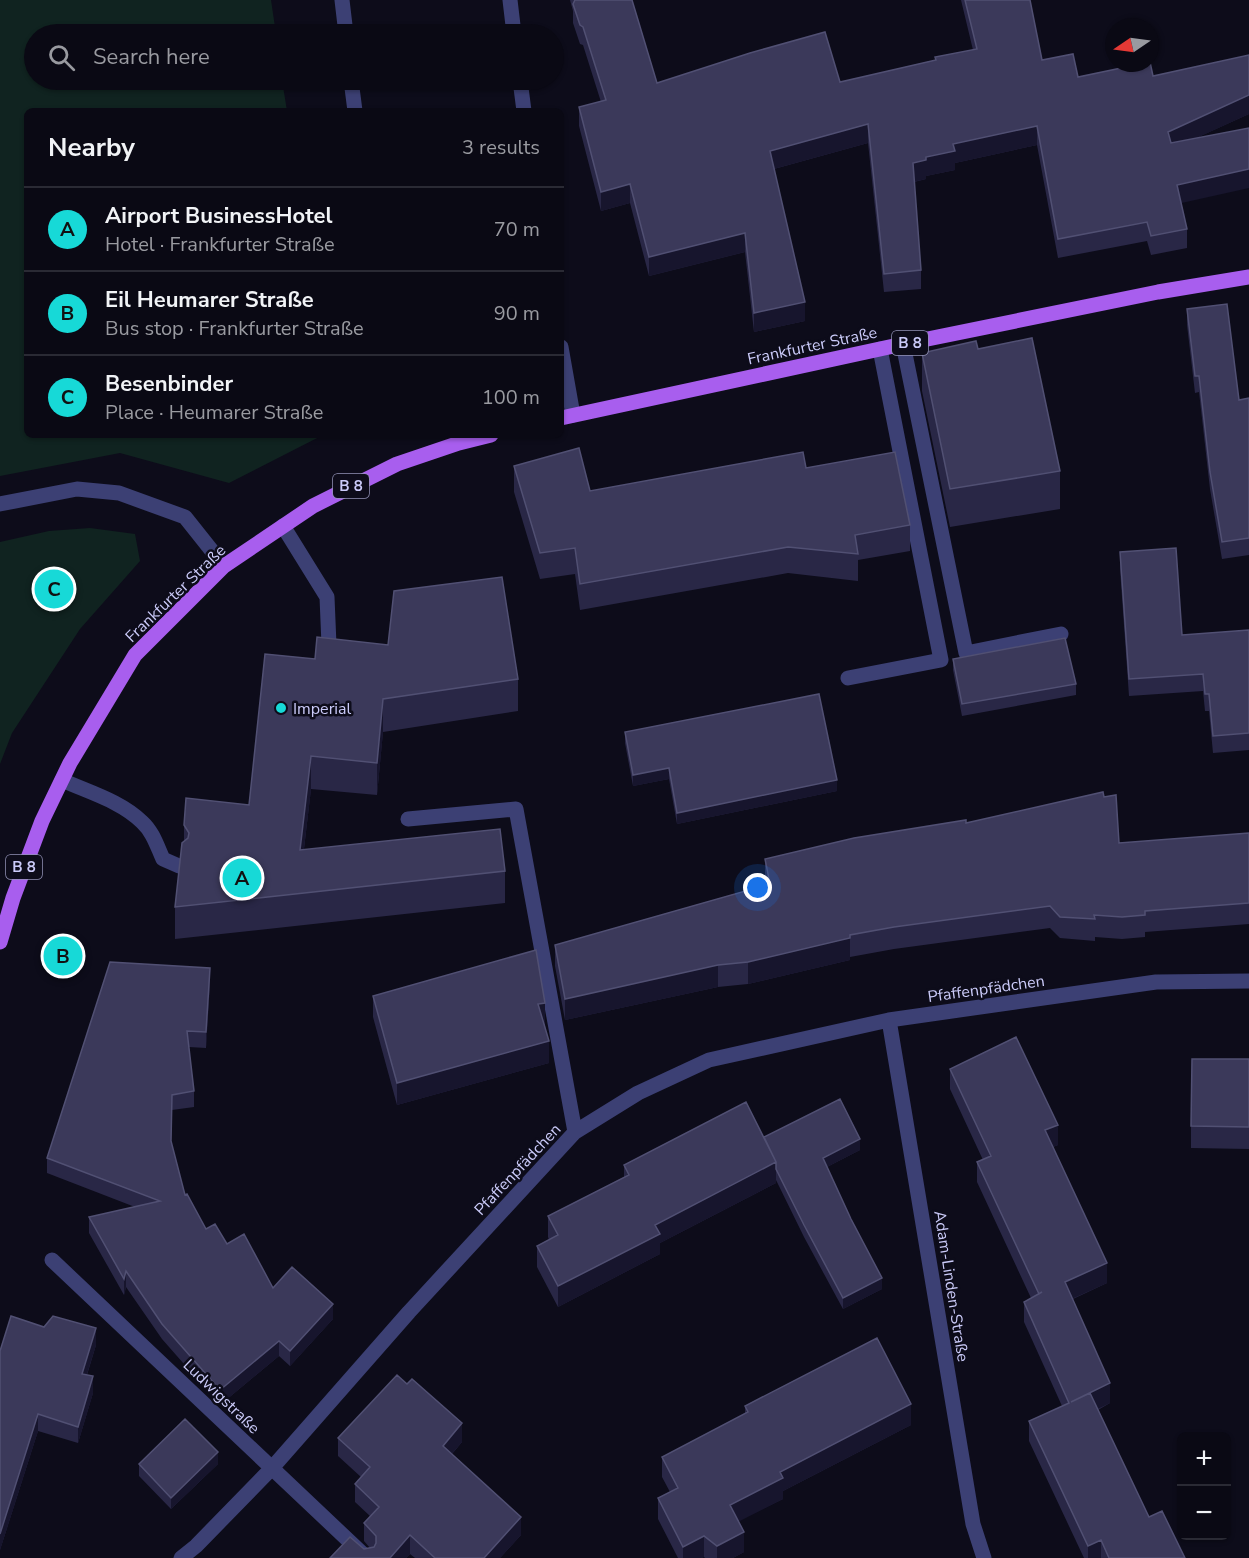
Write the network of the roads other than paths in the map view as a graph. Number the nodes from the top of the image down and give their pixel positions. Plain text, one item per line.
1 (342, 0) edge
2 (510, 0) edge
3 (345, 24) edge
4 (513, 24) edge
5 (352, 90) edge
6 (521, 90) edge
7 (355, 108) edge
8 (524, 108) edge
9 (1249, 277) edge
10 (903, 344) junction
11 (880, 349) junction
12 (564, 382) edge
13 (567, 416) edge
14 (479, 438) edge
15 (0, 504) edge
16 (283, 526) junction
17 (225, 566) junction
18 (1061, 634) dead end
19 (329, 645) edge
20 (848, 678) dead end
21 (62, 780) junction
22 (408, 819) dead end
23 (179, 866) edge
24 (0, 942) edge
25 (1249, 981) edge
26 (889, 1020) junction
27 (575, 1132) junction
28 (52, 1260) dead end
29 (272, 1468) junction
30 (181, 1558) edge
31 (367, 1558) edge
32 (984, 1558) edge

1 - 3 street
2 - 4 street
5 - 7 street
6 - 8 street
9 - 10 main road, Frankfurter Straße / B 8
10 - 11 main road, Frankfurter Straße / B 8
10 - 18 street
11 - 13 main road, Frankfurter Straße / B 8
11 - 20 street
12 - 13 street
14 - 16 main road, Frankfurter Straße / B 8
15 - 17 street
16 - 17 main road, Frankfurter Straße / B 8
16 - 19 street
17 - 21 main road, Frankfurter Straße / B 8
21 - 23 street
21 - 24 main road, Frankfurter Straße / B 8
22 - 27 street
25 - 26 street, Pfaffenpfädchen
26 - 27 street, Pfaffenpfädchen
26 - 32 street, Adam-Linden-Straße
27 - 29 street, Pfaffenpfädchen
28 - 29 street, Ludwigstraße
29 - 30 street, Pfaffenpfädchen
29 - 31 street, Ludwigstraße

